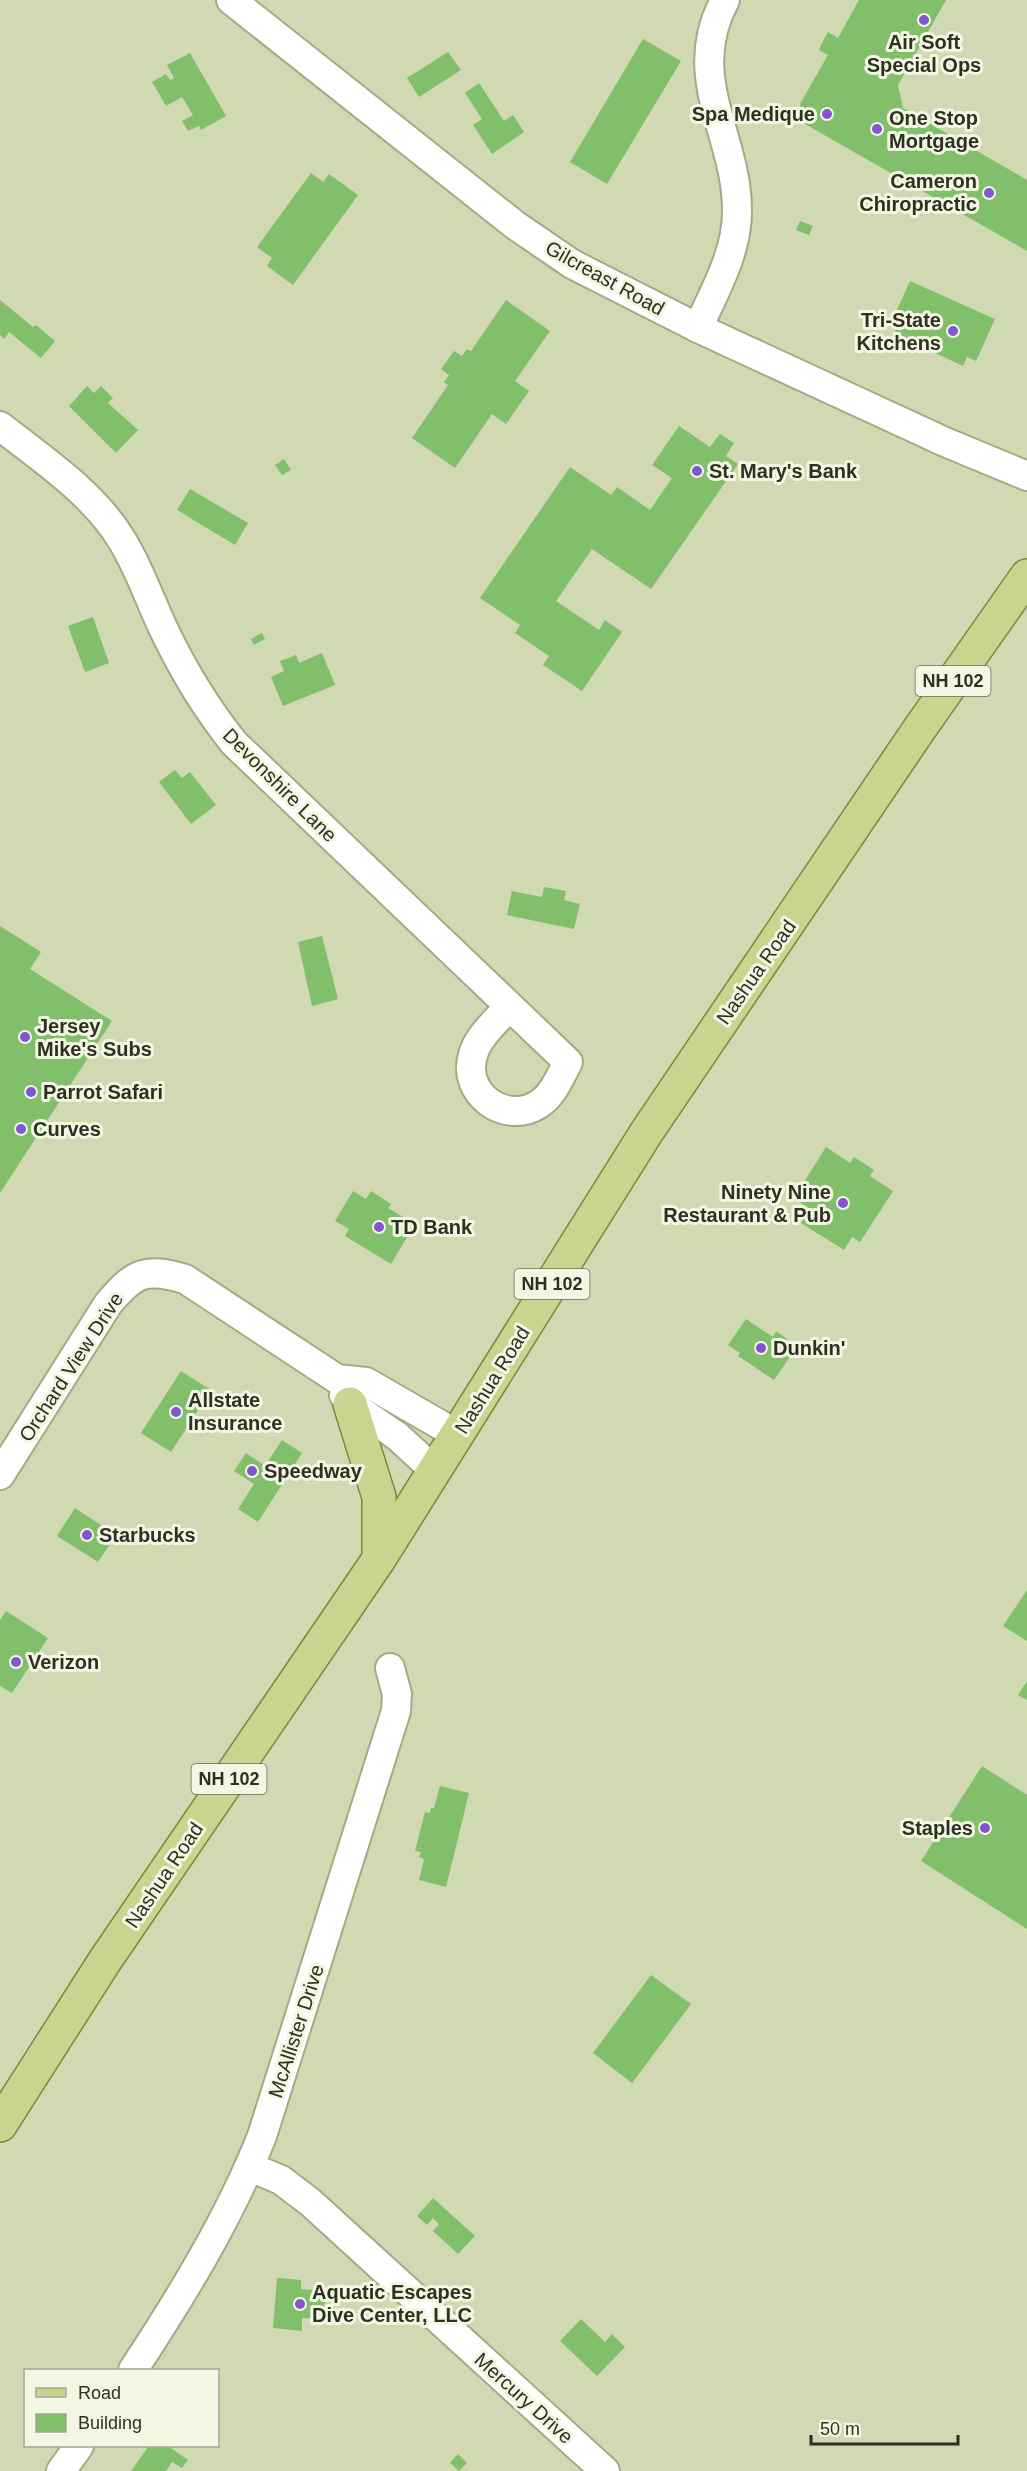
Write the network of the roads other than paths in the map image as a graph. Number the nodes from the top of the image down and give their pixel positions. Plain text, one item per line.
1 (231, 0) edge
2 (725, 0) edge
3 (698, 328) junction
4 (0, 426) edge
5 (1027, 476) edge
6 (1027, 576) edge
7 (509, 1006) dead end
8 (344, 1391) junction
9 (458, 1435) junction
10 (434, 1470) junction
11 (0, 1475) edge
12 (379, 1559) junction
13 (390, 1668) dead end
14 (0, 2125) edge
15 (250, 2167) junction
16 (134, 2369) edge
17 (78, 2447) edge
18 (61, 2471) edge
19 (605, 2471) edge

1 - 3 street, Gilcreast Road
2 - 3 street
3 - 5 street, Gilcreast Road
4 - 7 street, Devonshire Lane
6 - 9 main road, Nashua Road / NH 102
8 - 9 street, Orchard View Drive
8 - 10 street, Orchard View Drive
8 - 11 street, Orchard View Drive
8 - 12 main road
9 - 10 main road, Nashua Road / NH 102
10 - 12 main road, Nashua Road / NH 102
12 - 14 main road, Nashua Road / NH 102
13 - 15 street, McAllister Drive
15 - 16 street, McAllister Drive
15 - 19 street, Mercury Drive
17 - 18 street

